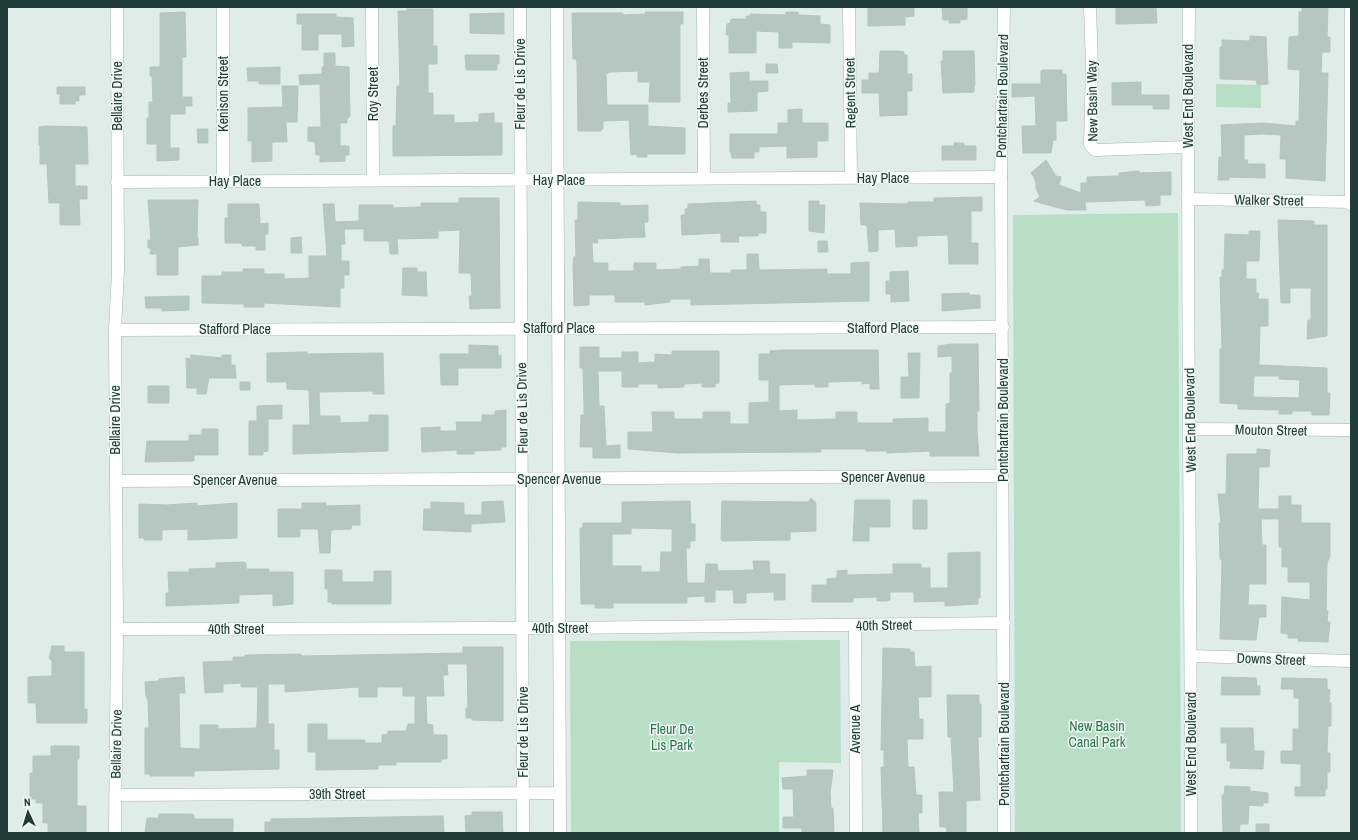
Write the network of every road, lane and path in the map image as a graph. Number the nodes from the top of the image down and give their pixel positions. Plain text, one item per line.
1 (118, 7) edge
2 (223, 7) edge
3 (372, 7) edge
4 (520, 7) edge
5 (557, 7) edge
6 (703, 7) edge
7 (849, 7) edge
8 (1090, 7) edge
9 (1188, 7) edge
10 (1351, 7) edge
11 (1002, 9) edge
12 (1187, 147) junction
13 (1001, 177) junction
14 (851, 178) junction
15 (704, 179) junction
16 (520, 180) junction
17 (557, 180) junction
18 (223, 181) junction
19 (373, 181) junction
20 (117, 182) junction
21 (1188, 199) junction
22 (1351, 204) edge
23 (1003, 327) junction
24 (558, 328) junction
25 (521, 329) junction
26 (115, 330) junction
27 (1190, 429) junction
28 (1351, 430) edge
29 (1002, 476) junction
30 (523, 479) junction
31 (558, 479) junction
32 (116, 481) junction
33 (1004, 623) junction
34 (855, 626) junction
35 (523, 628) junction
36 (559, 628) junction
37 (117, 630) junction
38 (1191, 656) junction
39 (1351, 661) edge
40 (523, 793) junction
41 (559, 793) junction
42 (115, 795) junction
43 (116, 833) edge
44 (523, 833) edge
45 (560, 833) edge
46 (856, 833) edge
47 (1004, 833) edge
48 (1191, 833) edge

1 - 20 street, Bellaire Drive
2 - 18 street, Kenison Street
3 - 19 street, Roy Street
4 - 16 street, Fleur de Lis Drive
5 - 17 street
6 - 15 street, Derbes Street
7 - 14 street, Regent Street
8 - 12 street, New Basin Way
9 - 12 street, West End Boulevard
10 - 22 street
11 - 13 street, Pontchartrain Boulevard
12 - 21 street, West End Boulevard
13 - 14 street, Hay Place
13 - 23 street, Pontchartrain Boulevard
14 - 15 street, Hay Place
15 - 17 street, Hay Place
16 - 17 street, Hay Place
16 - 19 street, Hay Place
16 - 25 street, Fleur de Lis Drive
17 - 24 street
18 - 19 street, Hay Place
18 - 20 street, Hay Place
20 - 26 street, Bellaire Drive
21 - 22 street, Walker Street
21 - 27 street, West End Boulevard
23 - 24 street, Stafford Place
23 - 29 street, Pontchartrain Boulevard
24 - 25 street, Stafford Place
24 - 31 street
25 - 26 street, Stafford Place
25 - 30 street, Fleur de Lis Drive
26 - 32 street, Bellaire Drive
27 - 28 street, Mouton Street
27 - 38 street, West End Boulevard
29 - 31 street, Spencer Avenue
29 - 33 street, Pontchartrain Boulevard
30 - 31 street, Spencer Avenue
30 - 32 street, Spencer Avenue
30 - 35 street, Fleur de Lis Drive
31 - 36 street
32 - 37 street, Bellaire Drive
33 - 34 street, 40th Street
33 - 47 street, Pontchartrain Boulevard
34 - 36 street, 40th Street
34 - 46 street, Avenue A
35 - 36 street, 40th Street
35 - 37 street, 40th Street
35 - 40 street, Fleur de Lis Drive
36 - 41 street
37 - 42 street, Bellaire Drive
38 - 39 street, Downs Street
38 - 48 street, West End Boulevard
40 - 41 street, 39th Street
40 - 42 street, 39th Street
40 - 44 street, Fleur de Lis Drive
41 - 45 street
42 - 43 street, Bellaire Drive

